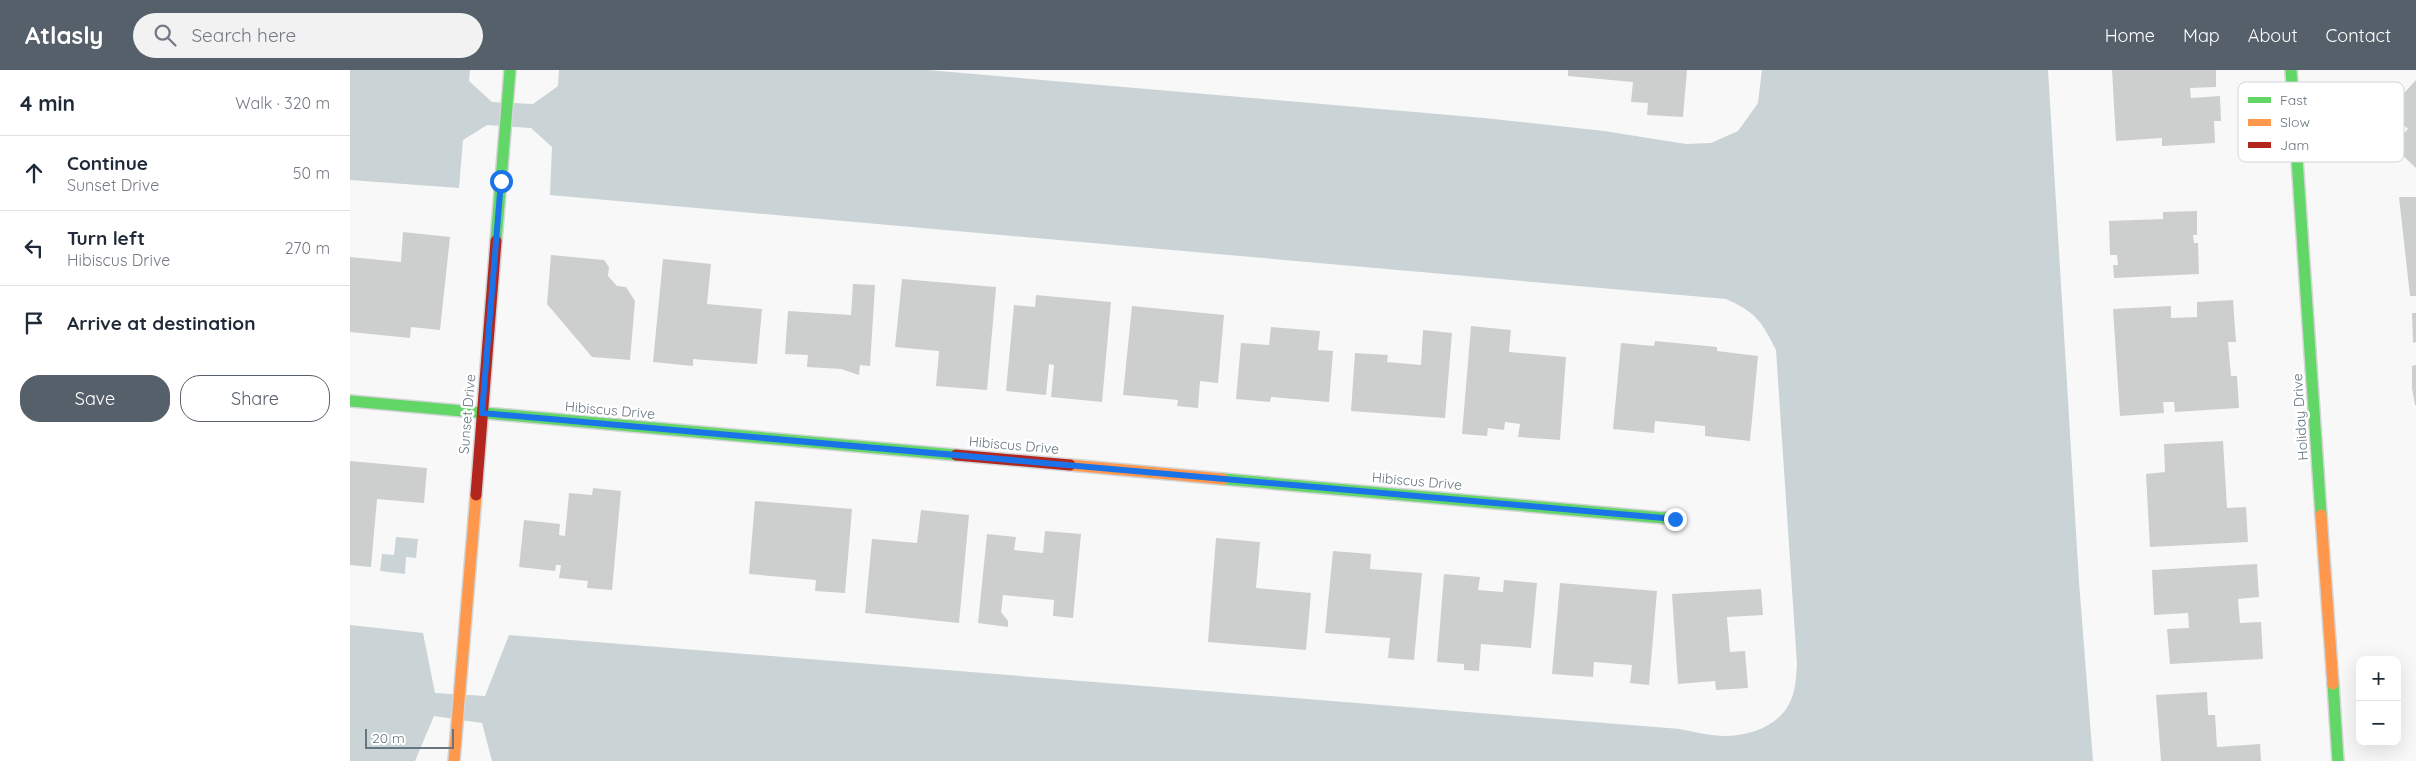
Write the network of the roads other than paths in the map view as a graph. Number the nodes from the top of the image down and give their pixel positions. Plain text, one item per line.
1 (510, 70) edge
2 (2297, 162) edge
3 (350, 401) edge
4 (482, 413) junction
5 (1675, 519) dead end
6 (454, 761) edge
7 (2338, 761) edge

1 - 4 street, Sunset Drive
2 - 7 street, Holiday Drive
3 - 4 street, Hibiscus Drive
4 - 5 street, Hibiscus Drive
4 - 6 street, Sunset Drive

